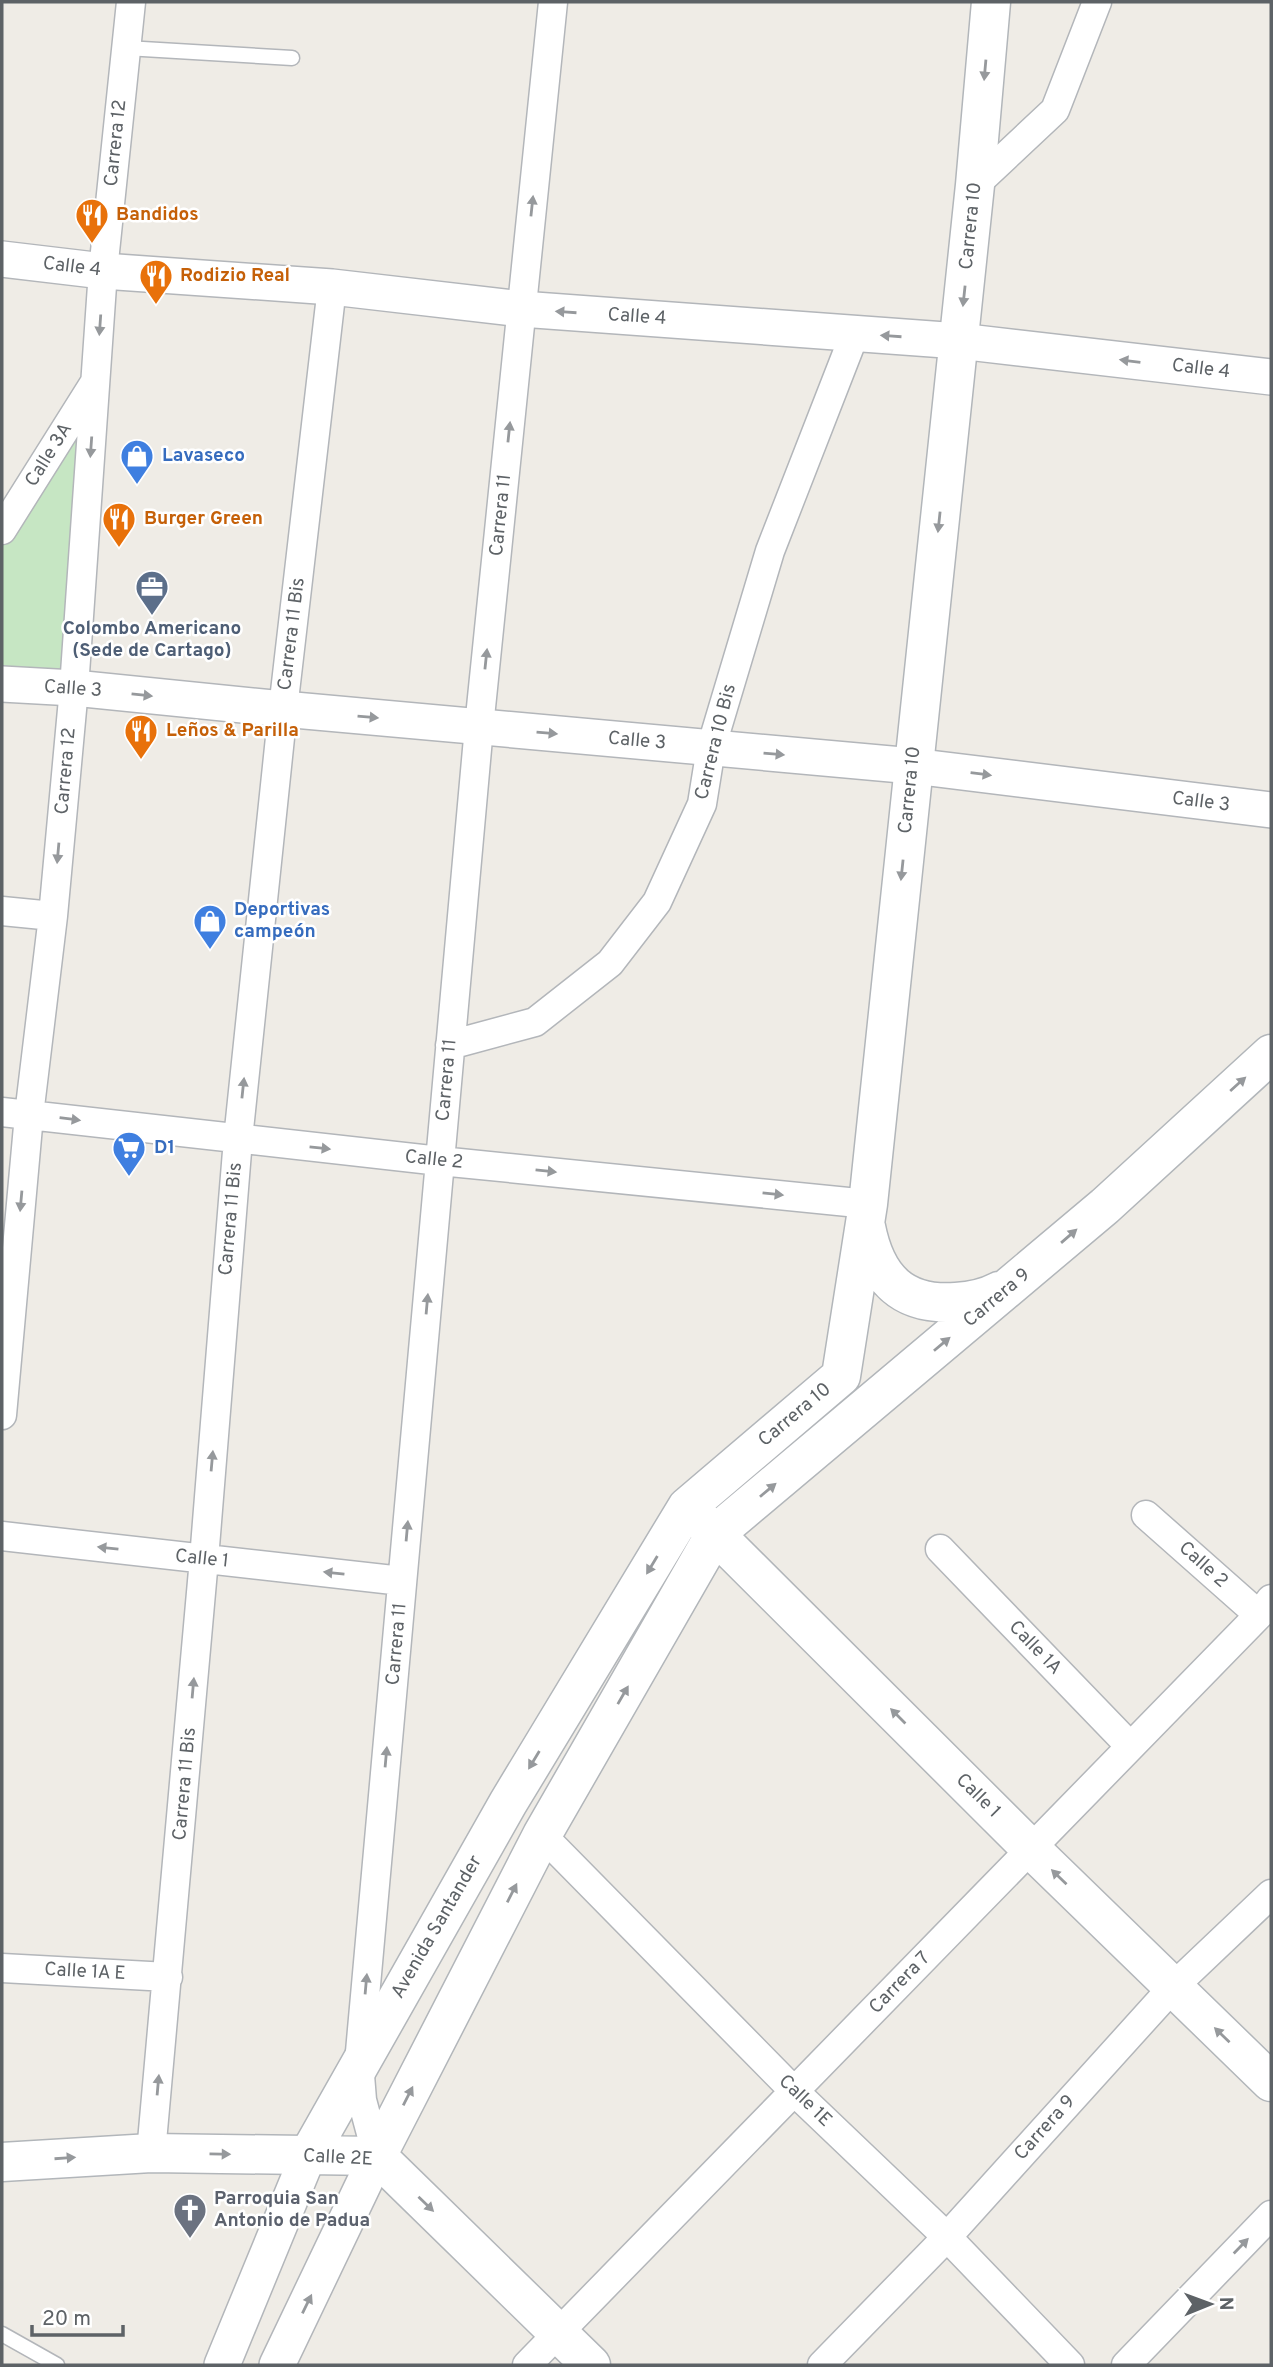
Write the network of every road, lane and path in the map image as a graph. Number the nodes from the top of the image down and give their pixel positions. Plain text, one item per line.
1 (131, 2) edge
2 (553, 2) edge
3 (991, 2) edge
4 (1097, 2) edge
5 (126, 48) junction
6 (292, 58) dead end
7 (975, 185) junction
8 (2, 259) edge
9 (103, 271) junction
10 (332, 287) junction
11 (521, 309) junction
12 (855, 333) junction
13 (959, 341) junction
14 (1271, 377) edge
15 (96, 379) junction
16 (2, 530) edge
17 (2, 684) edge
18 (74, 688) junction
19 (283, 709) junction
20 (479, 727) junction
21 (711, 748) junction
22 (913, 766) junction
23 (1271, 810) edge
24 (2, 911) edge
25 (52, 916) junction
26 (450, 1045) junction
27 (1271, 1054) edge
28 (15, 1113) edge
29 (238, 1139) junction
30 (440, 1161) junction
31 (867, 1204) junction
32 (1017, 1281) junction
33 (2, 1415) edge
34 (687, 1507) junction
35 (1146, 1515) dead end
36 (715, 1534) junction
37 (2, 1536) edge
38 (940, 1549) dead end
39 (204, 1559) junction
40 (402, 1581) junction
41 (1265, 1607) edge
42 (1130, 1746) junction
43 (542, 1835) junction
44 (1030, 1848) junction
45 (1271, 1894) edge
46 (2, 1968) edge
47 (168, 1977) junction
48 (1173, 1987) junction
49 (359, 2063) junction
50 (1271, 2082) edge
51 (795, 2092) junction
52 (151, 2153) junction
53 (308, 2156) junction
54 (377, 2156) junction
55 (2, 2162) edge
56 (1271, 2215) edge
57 (947, 2237) junction
58 (559, 2333) junction
59 (2, 2334) edge
60 (57, 2365) edge
61 (222, 2365) edge
62 (277, 2365) edge
63 (527, 2365) edge
64 (591, 2365) edge
65 (822, 2365) edge
66 (1070, 2365) edge
67 (1126, 2365) edge

1 - 5 street, Carrera 12
11 -> 2 street, Carrera 11
3 -> 7 main road, Carrera 10
4 - 7 street
5 - 6 lane
5 - 9 street, Carrera 12
7 -> 13 main road, Carrera 10
8 - 9 street, Calle 4
9 - 10 street, Calle 4
9 -> 15 street, Carrera 12
10 - 11 street, Calle 4
10 - 19 street, Carrera 11 Bis
12 -> 11 street, Calle 4
20 -> 11 street, Carrera 11
13 -> 12 street, Calle 4
12 - 21 street, Carrera 10 Bis
14 -> 13 street, Calle 4
13 -> 22 main road, Carrera 10
15 - 16 street, Calle 3A
15 -> 18 street, Carrera 12
17 - 18 street, Calle 3
18 -> 19 street, Calle 3
18 -> 25 street, Carrera 12
19 -> 20 street, Calle 3
29 -> 19 street, Carrera 11 Bis
20 -> 21 street, Calle 3
20 - 26 street, Carrera 11
21 -> 22 street, Calle 3
21 - 26 street, Carrera 10 Bis
22 -> 23 street, Calle 3
22 -> 31 main road, Carrera 10
24 - 25 street
25 - 28 street, Carrera 12
26 - 30 street, Carrera 11
32 -> 27 main road, Carrera 9
28 -> 29 street, Calle 2
28 -> 33 street, Carrera 12
29 -> 30 street, Calle 2
39 -> 29 street, Carrera 11 Bis
30 -> 31 street, Calle 2
40 -> 30 street, Carrera 11
31 - 32 main road
31 - 34 main road, Carrera 10
36 -> 32 main road, Carrera 9
34 - 36 main road, Calle 1
34 -> 49 main road, Avenida Santander
35 - 41 street, Calle 2
43 -> 36 main road
44 -> 36 main road, Calle 1
39 -> 37 street, Calle 1
38 - 42 street, Calle 1A
40 -> 39 street, Calle 1
47 -> 39 street, Carrera 11 Bis
49 -> 40 street, Carrera 11
41 - 42 street, Carrera 7
42 - 44 street, Carrera 7
43 - 51 street, Calle 1E
54 -> 43 main road
48 -> 44 main road, Calle 1
44 - 51 street, Carrera 7
45 - 48 street, Carrera 9
46 - 47 street, Calle 1A E
52 -> 47 street, Carrera 11 Bis
50 -> 48 main road, Calle 1
48 - 57 street, Carrera 9
49 - 53 main road, Avenida Santander
49 - 54 street, Carrera 11
51 - 57 street, Calle 1E
51 - 58 street, Carrera 7
52 -> 53 main road, Calle 2E
55 -> 52 main road, Calle 2E
53 - 54 main road, Calle 2E
53 - 61 street, Avenida Santander
54 -> 58 main road, Calle 2E
62 -> 54 street
67 -> 56 street
57 - 65 street, Carrera 9
57 - 66 street, Calle 1E
58 - 63 street, Carrera 7
58 - 64 main road, Calle 2E
59 - 60 lane

